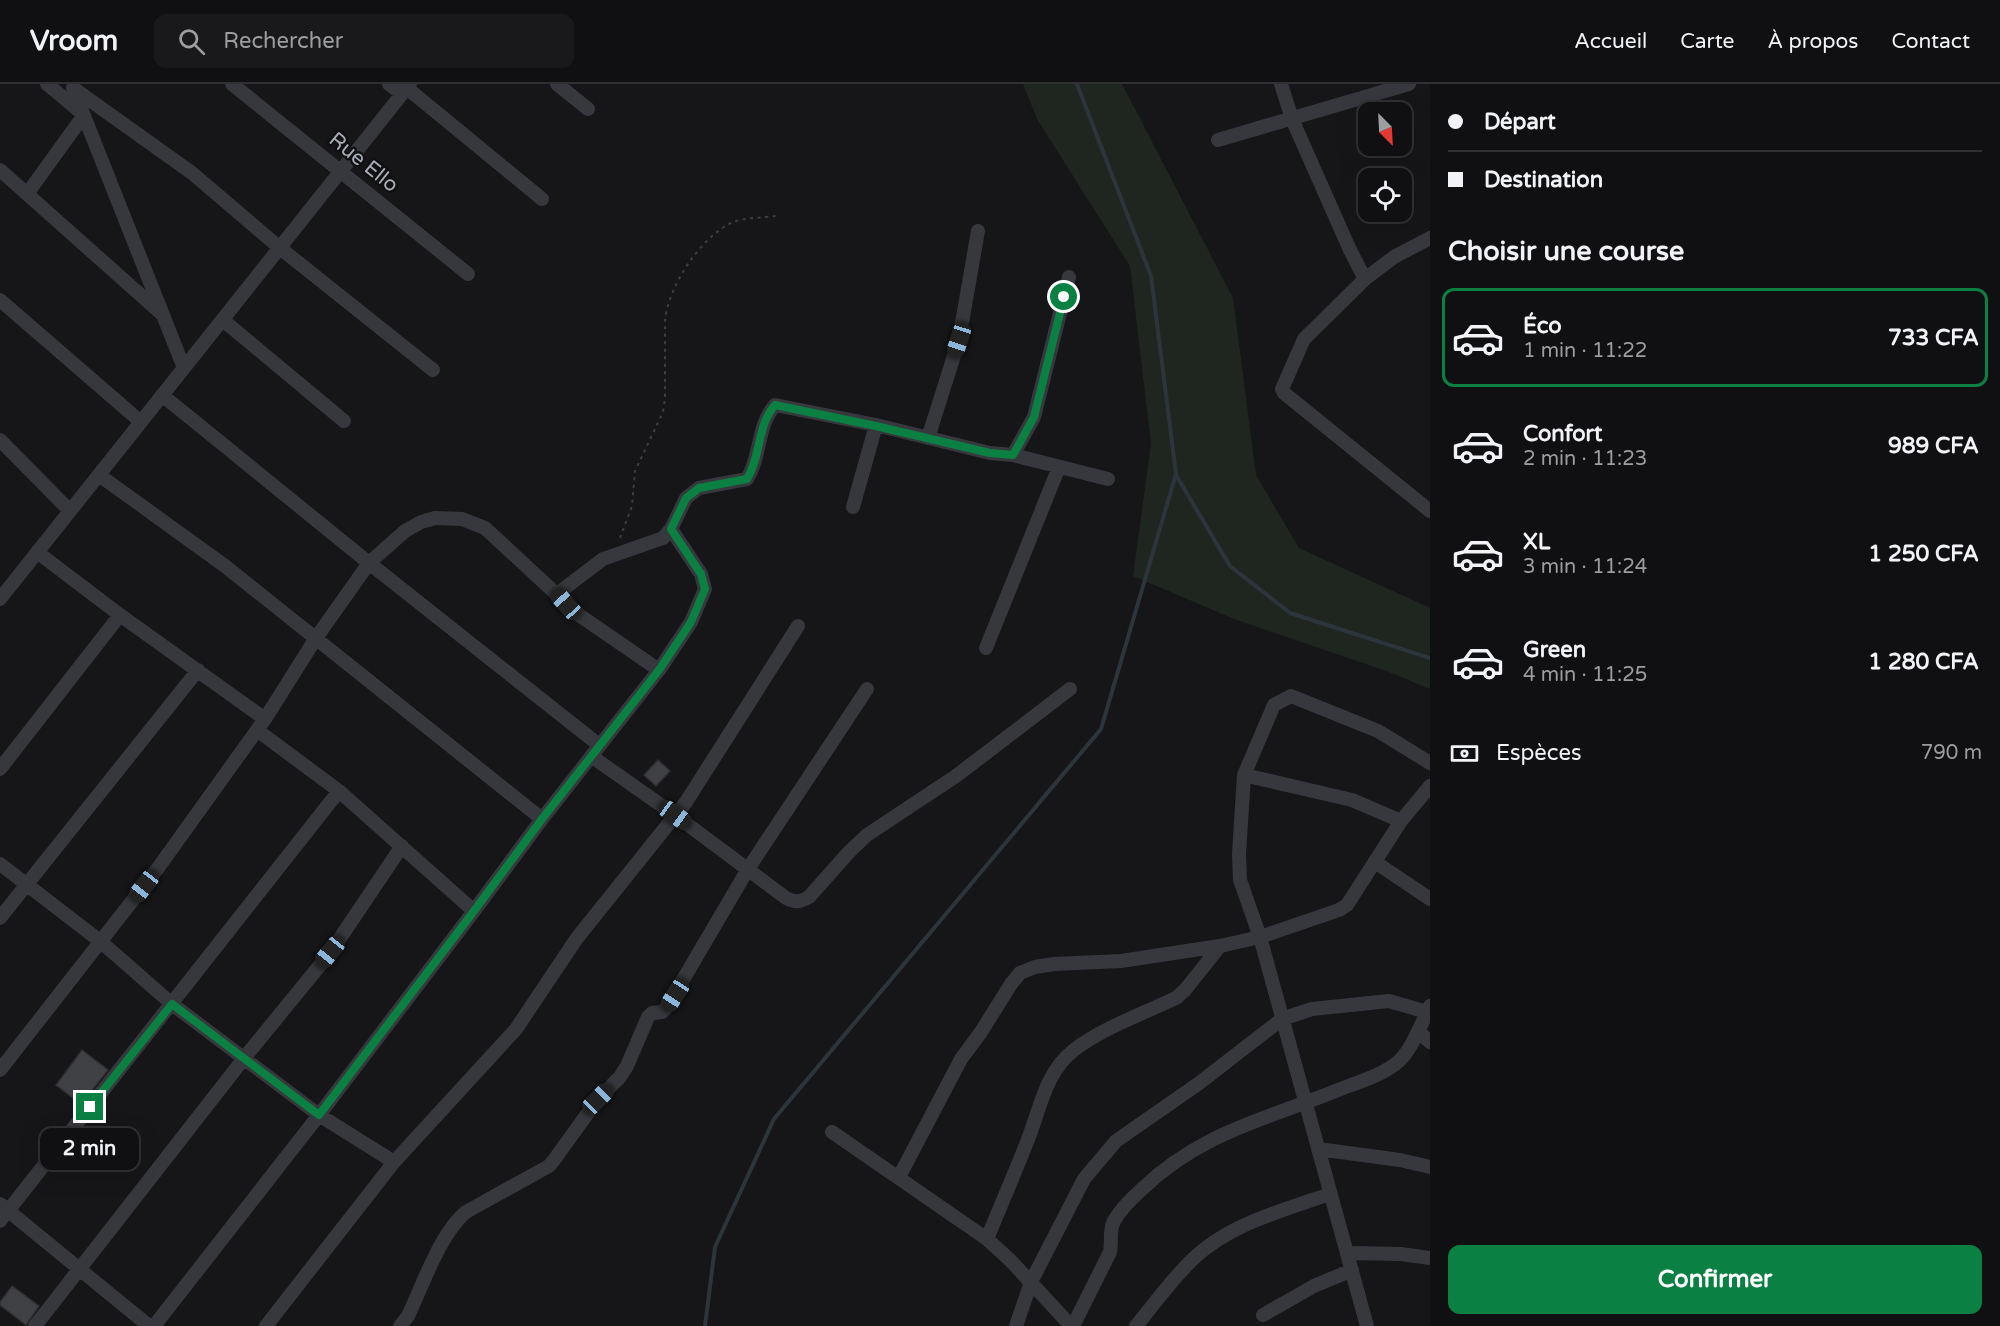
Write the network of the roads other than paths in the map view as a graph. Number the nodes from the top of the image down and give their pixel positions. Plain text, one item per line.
1 (47, 84) edge
2 (232, 84) edge
3 (389, 84) edge
4 (557, 84) edge
5 (1281, 84) edge
6 (1408, 84) edge
7 (73, 86) edge
8 (406, 89) edge
9 (588, 109) dead end
10 (84, 115) junction
11 (1292, 119) junction
12 (1218, 140) dead end
13 (0, 170) edge
14 (341, 171) junction
15 (27, 194) junction
16 (542, 199) dead end
17 (978, 231) dead end
18 (1430, 238) edge
19 (280, 248) junction
20 (468, 274) dead end
21 (1069, 277) dead end
22 (1365, 279) junction
23 (0, 300) edge
24 (163, 315) junction
25 (224, 321) junction
26 (184, 368) junction
27 (433, 370) dead end
28 (162, 395) junction
29 (344, 421) dead end
30 (141, 422) junction
31 (876, 426) junction
32 (928, 438) junction
33 (0, 440) edge
34 (1013, 455) junction
35 (1059, 467) junction
36 (99, 475) junction
37 (1108, 479) dead end
38 (853, 507) dead end
39 (69, 510) junction
40 (1430, 511) edge
41 (671, 529) junction
42 (38, 552) junction
43 (369, 563) junction
44 (557, 594) junction
45 (0, 599) edge
46 (120, 615) junction
47 (798, 626) dead end
48 (316, 638) junction
49 (986, 648) dead end
50 (198, 670) junction
51 (659, 670) junction
52 (867, 689) dead end
53 (1070, 689) dead end
54 (265, 719) junction
55 (257, 730) junction
56 (595, 751) junction
57 (1430, 763) edge
58 (0, 769) edge
59 (1244, 775) junction
60 (1430, 786) edge
61 (339, 791) junction
62 (675, 815) junction
63 (542, 819) junction
64 (1401, 822) junction
65 (402, 846) junction
66 (1375, 862) junction
67 (0, 864) edge
68 (748, 869) junction
69 (26, 885) junction
70 (1430, 899) edge
71 (474, 911) junction
72 (0, 918) edge
73 (1260, 937) junction
74 (100, 941) junction
75 (1220, 946) junction
76 (172, 1004) junction
77 (1429, 1009) edge
78 (1282, 1019) junction
79 (1418, 1031) junction
80 (1430, 1042) edge
81 (245, 1057) junction
82 (0, 1070) edge
83 (1306, 1103) junction
84 (319, 1115) junction
85 (832, 1132) dead end
86 (1318, 1149) junction
87 (394, 1162) junction
88 (1430, 1167) edge
89 (899, 1177) junction
90 (1330, 1194) junction
91 (3, 1212) edge
92 (987, 1239) junction
93 (1349, 1253) junction
94 (1430, 1258) edge
95 (81, 1269) junction
96 (1352, 1270) junction
97 (1031, 1282) junction
98 (1263, 1315) dead end
99 (35, 1326) edge
100 (149, 1326) edge
101 (154, 1326) edge
102 (266, 1326) edge
103 (400, 1326) edge
104 (1016, 1326) edge
105 (1072, 1326) edge
106 (1136, 1326) edge
107 (1367, 1326) edge

1 - 10 street
2 - 14 street, Rue Ello
3 - 8 street
4 - 9 street
5 - 11 street
6 - 11 street
7 - 10 street
7 - 19 street
8 - 14 street
8 - 16 street
10 - 15 street
10 - 24 street
11 - 12 street
11 - 22 street
13 - 15 street
14 - 19 street
14 - 20 street, Rue Ello
15 - 24 street
17 - 32 street
18 - 22 street
19 - 25 street
19 - 27 street
21 - 34 street
22 - 40 street
23 - 30 street
24 - 26 street
25 - 26 street
25 - 29 street
26 - 28 street
28 - 30 street
28 - 43 street
30 - 36 street
31 - 32 street
31 - 38 street
31 - 41 street
32 - 34 street
33 - 39 street
34 - 35 street
35 - 37 street
35 - 49 street
36 - 39 street
36 - 48 street
39 - 42 street
41 - 44 street
41 - 51 street
42 - 45 street
42 - 46 street
43 - 44 street
43 - 48 street
43 - 56 street
44 - 51 street
46 - 50 street
46 - 58 street
47 - 62 street
48 - 54 street
48 - 63 street
50 - 54 street
50 - 69 street
51 - 56 street
52 - 68 street
53 - 68 street
54 - 55 street
55 - 61 street
55 - 74 street
56 - 62 street
56 - 63 street
57 - 59 street
59 - 64 street
59 - 73 street
60 - 64 street
61 - 65 street
61 - 76 street
62 - 68 street
62 - 87 street
63 - 71 street
64 - 66 street
65 - 71 street
65 - 81 street
66 - 70 street
66 - 73 street
67 - 69 street
68 - 103 street
69 - 72 street
69 - 74 street
71 - 84 street
73 - 75 street
73 - 78 street
74 - 76 street
74 - 82 street
75 - 89 street
75 - 92 street
76 - 81 street
76 - 91 street
77 - 78 street
77 - 79 street
78 - 83 street
78 - 97 street
79 - 80 street
79 - 83 street
81 - 84 street
81 - 95 street
83 - 86 street
83 - 105 street
84 - 87 street
84 - 101 street
85 - 89 street
86 - 88 street
86 - 90 street
87 - 102 street
89 - 92 street
90 - 93 street
90 - 106 street
91 - 95 street
92 - 97 street
93 - 94 street
93 - 96 street
95 - 99 street
95 - 100 street
96 - 98 street
96 - 107 street
97 - 104 street
97 - 105 street

